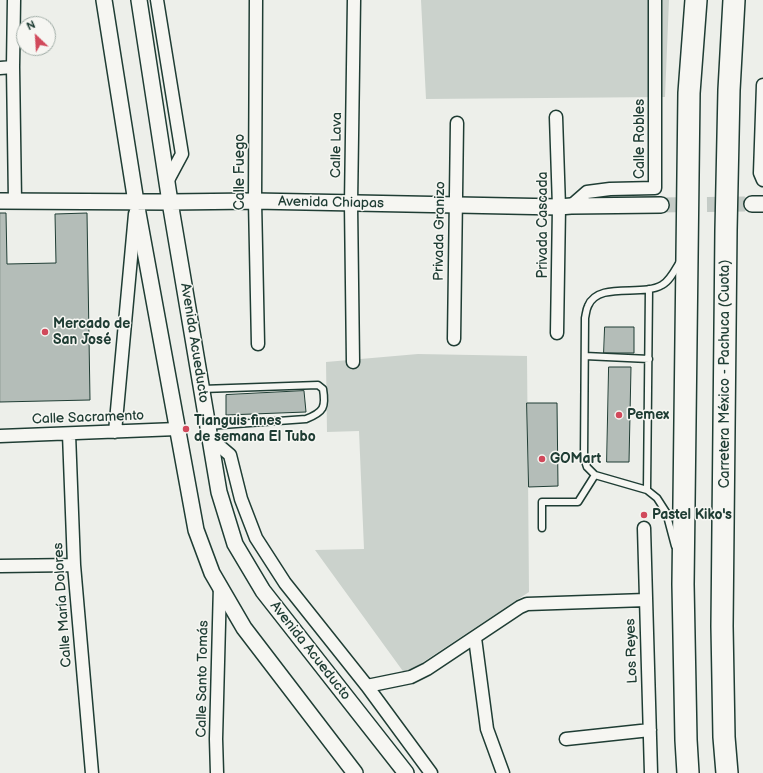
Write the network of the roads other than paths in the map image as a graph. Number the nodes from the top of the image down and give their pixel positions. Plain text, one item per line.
1 (14, 0) edge
2 (104, 0) edge
3 (139, 0) edge
4 (157, 0) edge
5 (256, 0) edge
6 (354, 0) edge
7 (655, 0) edge
8 (696, 0) edge
9 (734, 0) edge
10 (13, 67) junction
11 (0, 68) edge
12 (763, 85) edge
13 (762, 101) edge
14 (556, 117) dead end
15 (457, 123) dead end
16 (763, 180) edge
17 (167, 182) junction
18 (7, 201) edge
19 (255, 201) junction
20 (136, 202) junction
21 (170, 202) junction
22 (351, 204) junction
23 (661, 205) tunnel mouth
24 (456, 206) junction
25 (565, 207) junction
26 (687, 250) junction
27 (650, 289) junction
28 (557, 333) dead end
29 (454, 339) dead end
30 (258, 344) dead end
31 (585, 356) junction
32 (648, 359) junction
33 (353, 362) dead end
34 (202, 389) junction
35 (177, 429) junction
36 (115, 432) junction
37 (209, 432) junction
38 (69, 434) junction
39 (0, 436) edge
40 (595, 475) junction
41 (647, 490) junction
42 (542, 528) dead end
43 (644, 528) dead end
44 (74, 565) junction
45 (0, 566) edge
46 (683, 584) junction
47 (220, 585) junction
48 (646, 600) junction
49 (475, 638) junction
50 (367, 686) junction
51 (650, 730) junction
52 (566, 739) dead end
53 (92, 773) edge
54 (217, 773) edge
55 (355, 773) edge
56 (406, 773) edge
57 (431, 773) edge
58 (503, 773) edge
59 (651, 773) edge
60 (688, 773) edge
61 (727, 773) edge

1 - 10 street
2 - 20 street
3 - 17 street, Avenida Acueducto
4 - 17 street
5 - 19 street, Calle Fuego
6 - 22 street, Calle Lava
7 - 25 street, Calle Robles
8 - 26 highway
9 - 61 highway, Carretera México - Pachuca (Cuota)
10 - 11 street
10 - 18 street
12 - 13 street
13 - 16 street
14 - 25 street, Privada Cascada
15 - 24 street, Privada Granizo
17 - 21 street, Avenida Acueducto
18 - 20 street, Avenida Chiapas
19 - 21 street, Avenida Chiapas
19 - 22 street, Avenida Chiapas
19 - 30 street, Calle Fuego
20 - 21 street, Avenida Chiapas
20 - 35 street
20 - 36 street
21 - 34 street, Avenida Acueducto
22 - 24 street, Avenida Chiapas
22 - 33 street, Calle Lava
23 - 25 street, Avenida Chiapas
24 - 25 street, Avenida Chiapas
24 - 29 street, Privada Granizo
25 - 28 street, Privada Cascada
26 - 27 lane
26 - 46 highway
27 - 31 lane
27 - 32 lane
31 - 32 lane
31 - 40 lane
32 - 41 lane
34 - 37 street, Avenida Acueducto
34 - 37 lane
35 - 36 street, Calle Sacramento
35 - 47 street
36 - 38 street, Calle Sacramento
37 - 50 street
37 - 56 street, Avenida Acueducto
38 - 39 street, Calle Sacramento
38 - 44 street, Calle María Dolores
40 - 41 lane
40 - 42 lane
41 - 46 lane
43 - 48 street, Los Reyes
44 - 45 street
44 - 53 street, Calle María Dolores
46 - 60 highway
47 - 54 street, Calle Santo Tomás
47 - 55 street
48 - 49 street
48 - 51 street, Los Reyes
49 - 50 street
49 - 58 street
50 - 57 street
51 - 52 street
51 - 59 street, Los Reyes

